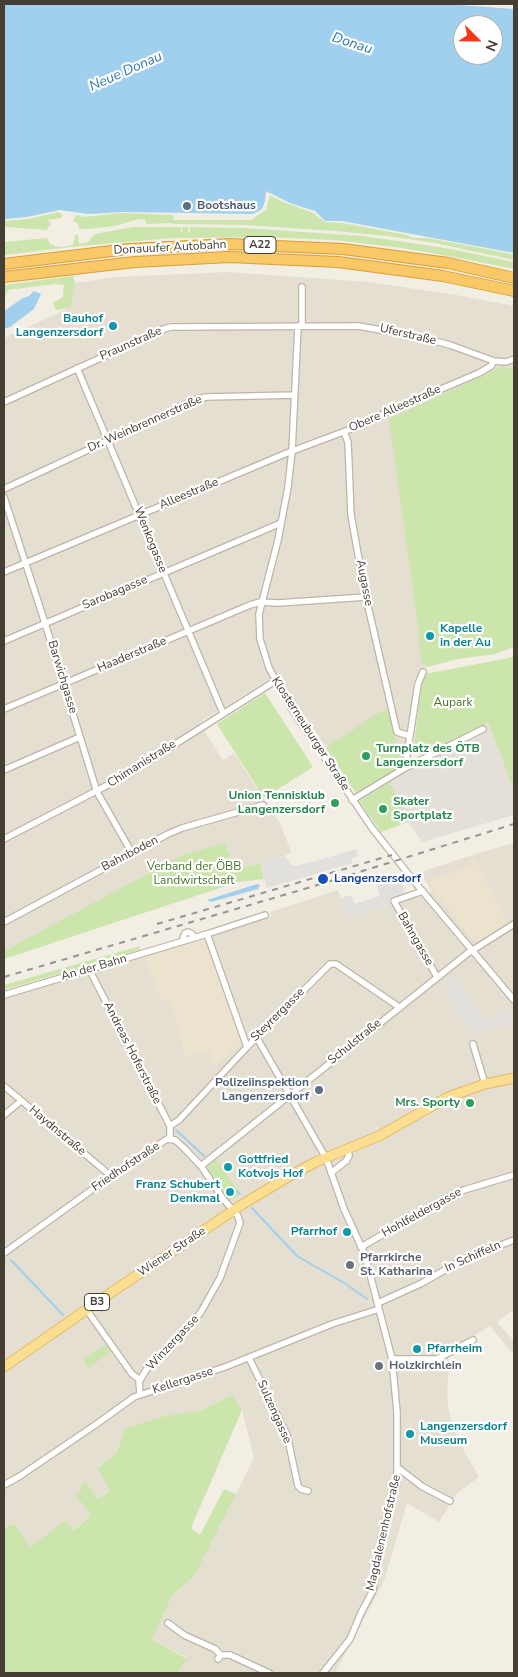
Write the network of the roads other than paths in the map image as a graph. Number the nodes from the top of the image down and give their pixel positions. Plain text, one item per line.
1 (4, 264) edge
2 (4, 277) edge
3 (514, 278) edge
4 (302, 287) dead end
5 (514, 291) edge
6 (300, 326) junction
7 (514, 359) edge
8 (494, 361) junction
9 (77, 368) junction
10 (295, 395) junction
11 (4, 402) edge
12 (344, 432) junction
13 (108, 441) junction
14 (292, 452) junction
15 (4, 489) edge
16 (4, 496) edge
17 (140, 514) junction
18 (281, 523) junction
19 (26, 563) junction
20 (4, 572) edge
21 (163, 572) junction
22 (366, 597) junction
23 (260, 602) junction
24 (45, 623) junction
25 (188, 631) junction
26 (4, 640) edge
27 (423, 672) dead end
28 (275, 681) junction
29 (64, 684) junction
30 (4, 710) edge
31 (223, 713) junction
32 (483, 729) dead end
33 (410, 736) junction
34 (80, 737) junction
35 (405, 768) junction
36 (4, 770) edge
37 (97, 792) junction
38 (352, 800) junction
39 (263, 805) dead end
40 (4, 838) edge
41 (132, 853) junction
42 (423, 892) junction
43 (264, 915) dead end
44 (4, 922) edge
45 (514, 924) edge
46 (208, 934) junction
47 (473, 949) junction
48 (89, 969) junction
49 (437, 977) junction
50 (4, 994) edge
51 (514, 1000) edge
52 (399, 1007) junction
53 (256, 1038) junction
54 (473, 1044) dead end
55 (247, 1047) junction
56 (514, 1078) edge
57 (485, 1084) junction
58 (4, 1086) edge
59 (290, 1094) junction
60 (21, 1101) junction
61 (4, 1115) edge
62 (170, 1126) junction
63 (170, 1139) junction
64 (348, 1149) junction
65 (326, 1158) junction
66 (201, 1166) junction
67 (331, 1173) junction
68 (514, 1175) edge
69 (111, 1176) junction
70 (233, 1210) junction
71 (514, 1240) edge
72 (361, 1247) junction
73 (4, 1253) edge
74 (379, 1306) junction
75 (86, 1309) junction
76 (473, 1340) dead end
77 (249, 1358) junction
78 (392, 1359) junction
79 (4, 1367) edge
80 (140, 1380) junction
81 (140, 1394) junction
82 (398, 1468) junction
83 (4, 1485) edge
84 (308, 1491) dead end
85 (450, 1501) dead end
86 (168, 1623) dead end
87 (269, 1673) edge
88 (323, 1673) edge

1 - 3 highway, Donauufer Autobahn / A22
2 - 5 highway, Donauufer Autobahn / A22
4 - 6 street, Klosterneuburger Straße
6 - 8 street, Uferstraße
6 - 9 street, Praunstraße
6 - 10 street, Klosterneuburger Straße
7 - 8 street, Uferstraße
8 - 12 street, Obere Alleestraße
9 - 11 street, Praunstraße
9 - 13 street, Wenkogasse
10 - 13 street, Dr. Weinbrennerstraße
10 - 14 street, Klosterneuburger Straße
12 - 14 street, Obere Alleestraße
12 - 22 street, Augasse
13 - 15 street, Dr. Weinbrennerstraße
13 - 17 street, Wenkogasse
14 - 17 street, Alleestraße
14 - 18 street, Klosterneuburger Straße
16 - 19 street, Barwichgasse
17 - 19 street, Alleestraße
17 - 21 street, Wenkogasse
18 - 21 street, Sarobagasse
18 - 23 street, Klosterneuburger Straße
19 - 20 street, Alleestraße
19 - 24 street, Barwichgasse
21 - 24 street, Sarobagasse
21 - 25 street, Wenkogasse
22 - 23 street
22 - 33 street, Augasse
23 - 25 street, Haaderstraße
23 - 28 street, Klosterneuburger Straße
24 - 26 street, Sarobagasse
24 - 29 street, Barwichgasse
25 - 29 street, Haaderstraße
25 - 31 street, Wenkogasse
27 - 33 street
28 - 31 street, Chimanistraße
28 - 38 street, Klosterneuburger Straße
29 - 30 street, Haaderstraße
29 - 34 street, Barwichgasse
31 - 37 street, Chimanistraße
32 - 35 street
33 - 35 street
34 - 36 street
34 - 37 street, Barwichgasse
35 - 38 street
37 - 40 street, Chimanistraße
37 - 41 street, Barwichgasse
38 - 42 street, Klosterneuburger Straße
39 - 41 street, Bahnboden
41 - 44 street, Bahnboden
42 - 47 street, Klosterneuburger Straße
42 - 49 street, Bahngasse
43 - 46 street, An der Bahn
45 - 47 street, Schulstraße
46 - 48 street, An der Bahn
46 - 55 street
47 - 49 street, Schulstraße
47 - 51 street, Klosterneuburger Straße
48 - 50 street, An der Bahn
48 - 62 street, Andreas Hoferstraße
49 - 52 street, Schulstraße
52 - 53 street, Steyrergasse
52 - 59 street, Schulstraße
53 - 55 street, Steyrergasse
53 - 59 street, Magdalenenhofstraße
54 - 57 street
55 - 62 street, Steyrergasse
56 - 57 main road, B3
57 - 64 main road, Wiener Straße / B3
58 - 60 street, Haydnstraße
59 - 65 street, Magdalenenhofstraße
59 - 66 street, Schulstraße
60 - 61 street
60 - 69 street, Haydnstraße
62 - 63 street, Andreas Hoferstraße
63 - 66 street, Friedhofstraße
63 - 69 street, Friedhofstraße
64 - 65 main road, Wiener Straße / B3
64 - 67 street
65 - 67 street, Magdalenenhofstraße
65 - 70 main road, Wiener Straße / B3
66 - 70 street, Friedhofstraße
67 - 72 street, Magdalenenhofstraße
68 - 72 street, Hohlfeldergasse
69 - 73 street, Friedhofstraße
70 - 75 main road, Wiener Straße / B3
70 - 80 street, Winzergasse
71 - 74 street, In Schiffeln
72 - 74 street, Magdalenenhofstraße
74 - 77 street, Kellergasse
74 - 78 street, Magdalenenhofstraße
75 - 79 main road, Wiener Straße / B3
75 - 80 street
76 - 78 street
77 - 81 street, Kellergasse
77 - 84 street, Sulzengasse
78 - 82 street, Magdalenenhofstraße
80 - 81 street, Winzergasse
81 - 83 street, Kellergasse
82 - 85 street
82 - 88 street, Magdalenenhofstraße
86 - 87 street

